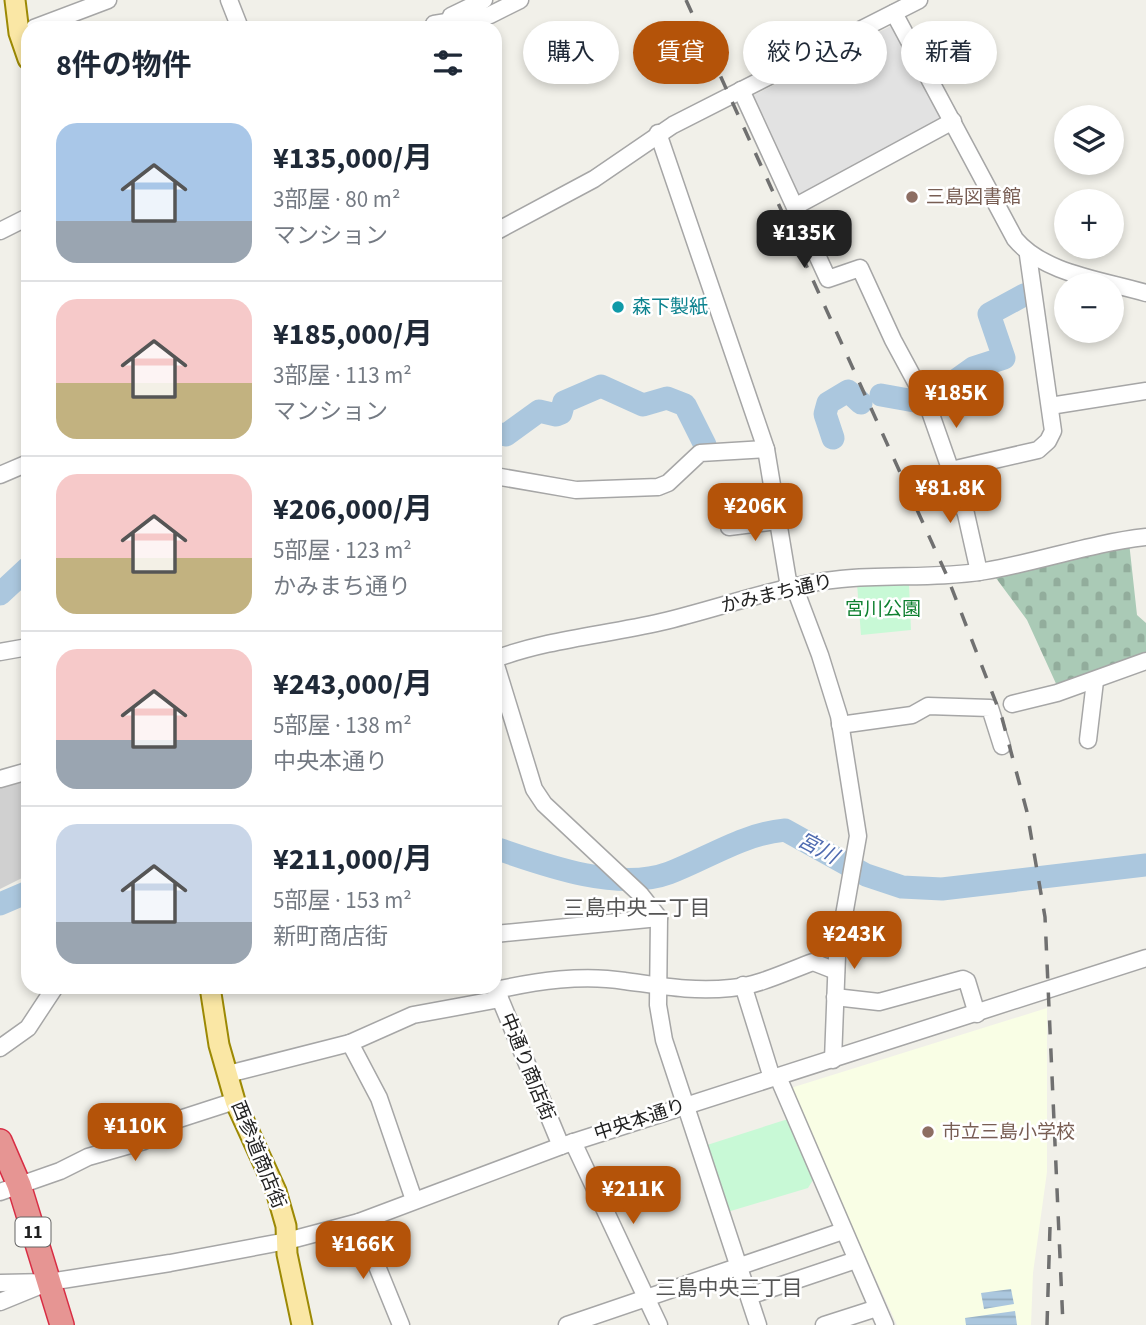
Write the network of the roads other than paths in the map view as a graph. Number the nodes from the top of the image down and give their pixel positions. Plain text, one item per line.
1 (15, 0) edge
2 (108, 0) edge
3 (229, 0) edge
4 (484, 0) edge
5 (520, 0) edge
6 (919, 0) edge
7 (894, 13) junction
8 (23, 21) edge
9 (53, 21) edge
10 (237, 21) edge
11 (440, 21) edge
12 (457, 21) edge
13 (741, 90) junction
14 (953, 121) junction
15 (658, 133) junction
16 (796, 206) junction
17 (21, 220) edge
18 (502, 228) edge
19 (0, 231) edge
20 (1028, 254) junction
21 (1146, 293) edge
22 (1146, 391) edge
23 (1050, 406) junction
24 (766, 449) junction
25 (21, 466) edge
26 (951, 470) junction
27 (0, 475) edge
28 (502, 477) edge
29 (777, 522) junction
30 (729, 527) dead end
31 (1146, 537) edge
32 (979, 572) junction
33 (791, 586) junction
34 (21, 649) edge
35 (0, 652) edge
36 (502, 658) edge
37 (1146, 661) edge
38 (1095, 681) junction
39 (502, 684) edge
40 (1012, 704) dead end
41 (840, 725) junction
42 (1088, 740) dead end
43 (1002, 746) dead end
44 (21, 773) edge
45 (0, 779) edge
46 (659, 918) junction
47 (502, 933) edge
48 (1146, 958) edge
49 (836, 971) junction
50 (743, 985) junction
51 (658, 988) junction
52 (502, 991) edge
53 (50, 994) edge
54 (211, 994) edge
55 (490, 994) edge
56 (498, 994) edge
57 (835, 997) junction
58 (977, 1014) junction
59 (350, 1043) junction
60 (0, 1048) edge
61 (832, 1060) junction
62 (228, 1074) junction
63 (775, 1077) junction
64 (235, 1101) junction
65 (684, 1106) junction
66 (0, 1141) edge
67 (567, 1144) junction
68 (9, 1189) edge
69 (414, 1200) junction
70 (359, 1223) junction
71 (844, 1231) junction
72 (287, 1241) junction
73 (856, 1260) junction
74 (740, 1268) junction
75 (49, 1282) junction
76 (0, 1283) edge
77 (749, 1296) junction
78 (647, 1298) junction
79 (0, 1302) edge
80 (877, 1308) junction
81 (62, 1325) edge
82 (302, 1325) edge
83 (401, 1325) edge
84 (567, 1325) edge
85 (659, 1325) edge
86 (758, 1325) edge
87 (824, 1325) edge
88 (885, 1325) edge

1 - 8 main road
2 - 9 street
3 - 10 street
4 - 11 street
5 - 12 street
6 - 7 street
7 - 13 street
7 - 14 street
13 - 15 street
13 - 16 street
14 - 16 street
14 - 20 street
15 - 18 street
15 - 24 street
16 - 26 street
17 - 19 street
20 - 21 street
20 - 23 street
22 - 23 street
23 - 26 street
24 - 28 street
24 - 29 street
25 - 27 street
26 - 32 street
29 - 30 street
29 - 33 street
31 - 32 street, かみまち通り
32 - 33 street, かみまち通り
33 - 36 street, かみまち通り
33 - 41 street
34 - 35 street
37 - 38 street
38 - 40 street
38 - 42 street
39 - 46 street
41 - 43 street
41 - 49 street
44 - 45 street
46 - 47 street
46 - 51 street
48 - 58 street, 中央本通り
49 - 50 street
49 - 57 street
50 - 51 street
50 - 63 street
51 - 52 street
51 - 65 street
53 - 60 street
54 - 62 main road, 西参道商店街
55 - 59 street
56 - 67 street, 中通り商店街
57 - 58 street
57 - 61 street
58 - 61 street, 中央本通り
59 - 62 street
59 - 69 street
61 - 63 street, 中央本通り
62 - 64 main road, 西参道商店街
63 - 65 street, 中央本通り
63 - 71 street
64 - 68 street
64 - 72 main road, 西参道商店街
65 - 67 street, 中央本通り
65 - 74 street
66 - 68 highway, 11
67 - 69 street, 中央本通り
67 - 78 street, 中通り商店街
68 - 75 highway, 11
69 - 70 street, 中央本通り
70 - 72 street, 中央本通り
70 - 83 street
71 - 73 street
71 - 74 street
72 - 75 street, 中央本通り
72 - 82 main road, 西参道商店街
73 - 77 street
73 - 80 street
74 - 77 street
74 - 78 street
75 - 76 street
75 - 79 street
75 - 81 highway, 11
77 - 86 street
78 - 84 street
78 - 85 street, 中通り商店街
80 - 87 street
80 - 88 street

